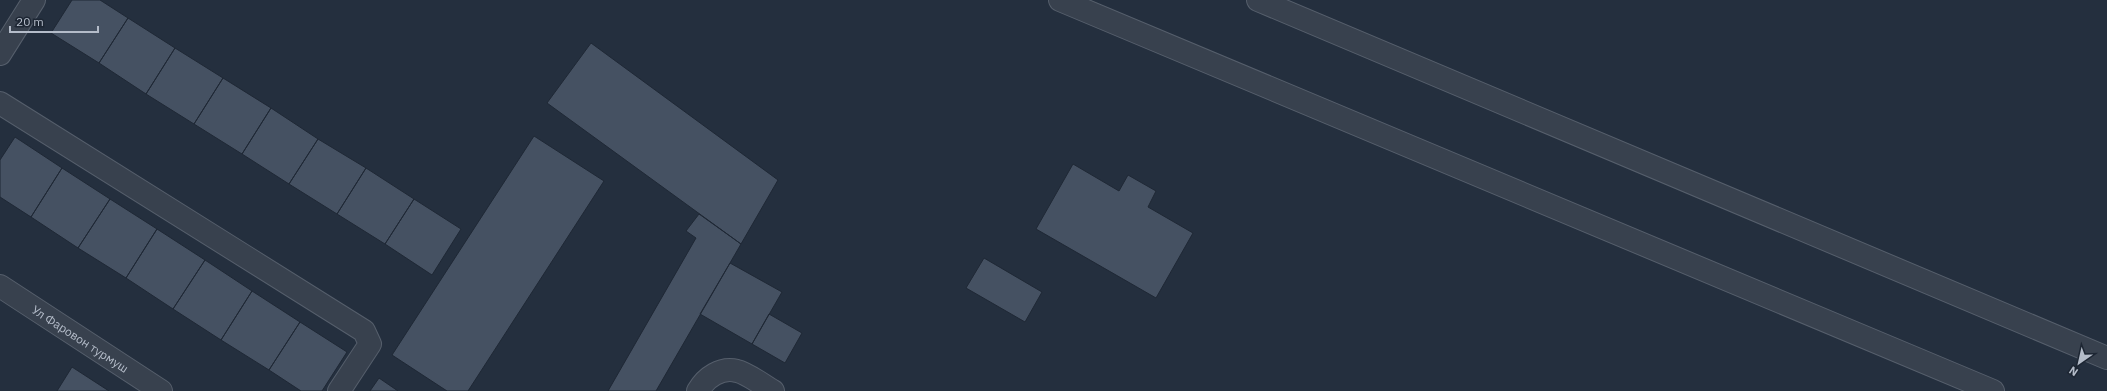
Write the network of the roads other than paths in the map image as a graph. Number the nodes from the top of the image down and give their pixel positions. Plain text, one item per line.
1 (34, 0) edge
2 (1060, 0) edge
3 (1258, 0) edge
4 (0, 54) edge
5 (0, 103) edge
6 (0, 286) edge
7 (2107, 358) edge
8 (160, 391) edge
9 (339, 391) edge
10 (698, 391) edge
11 (773, 391) edge
12 (1993, 391) edge

1 - 4 street
2 - 12 street
3 - 7 street
5 - 9 street
6 - 8 street, Ул Фаровон турмуш
10 - 11 street

